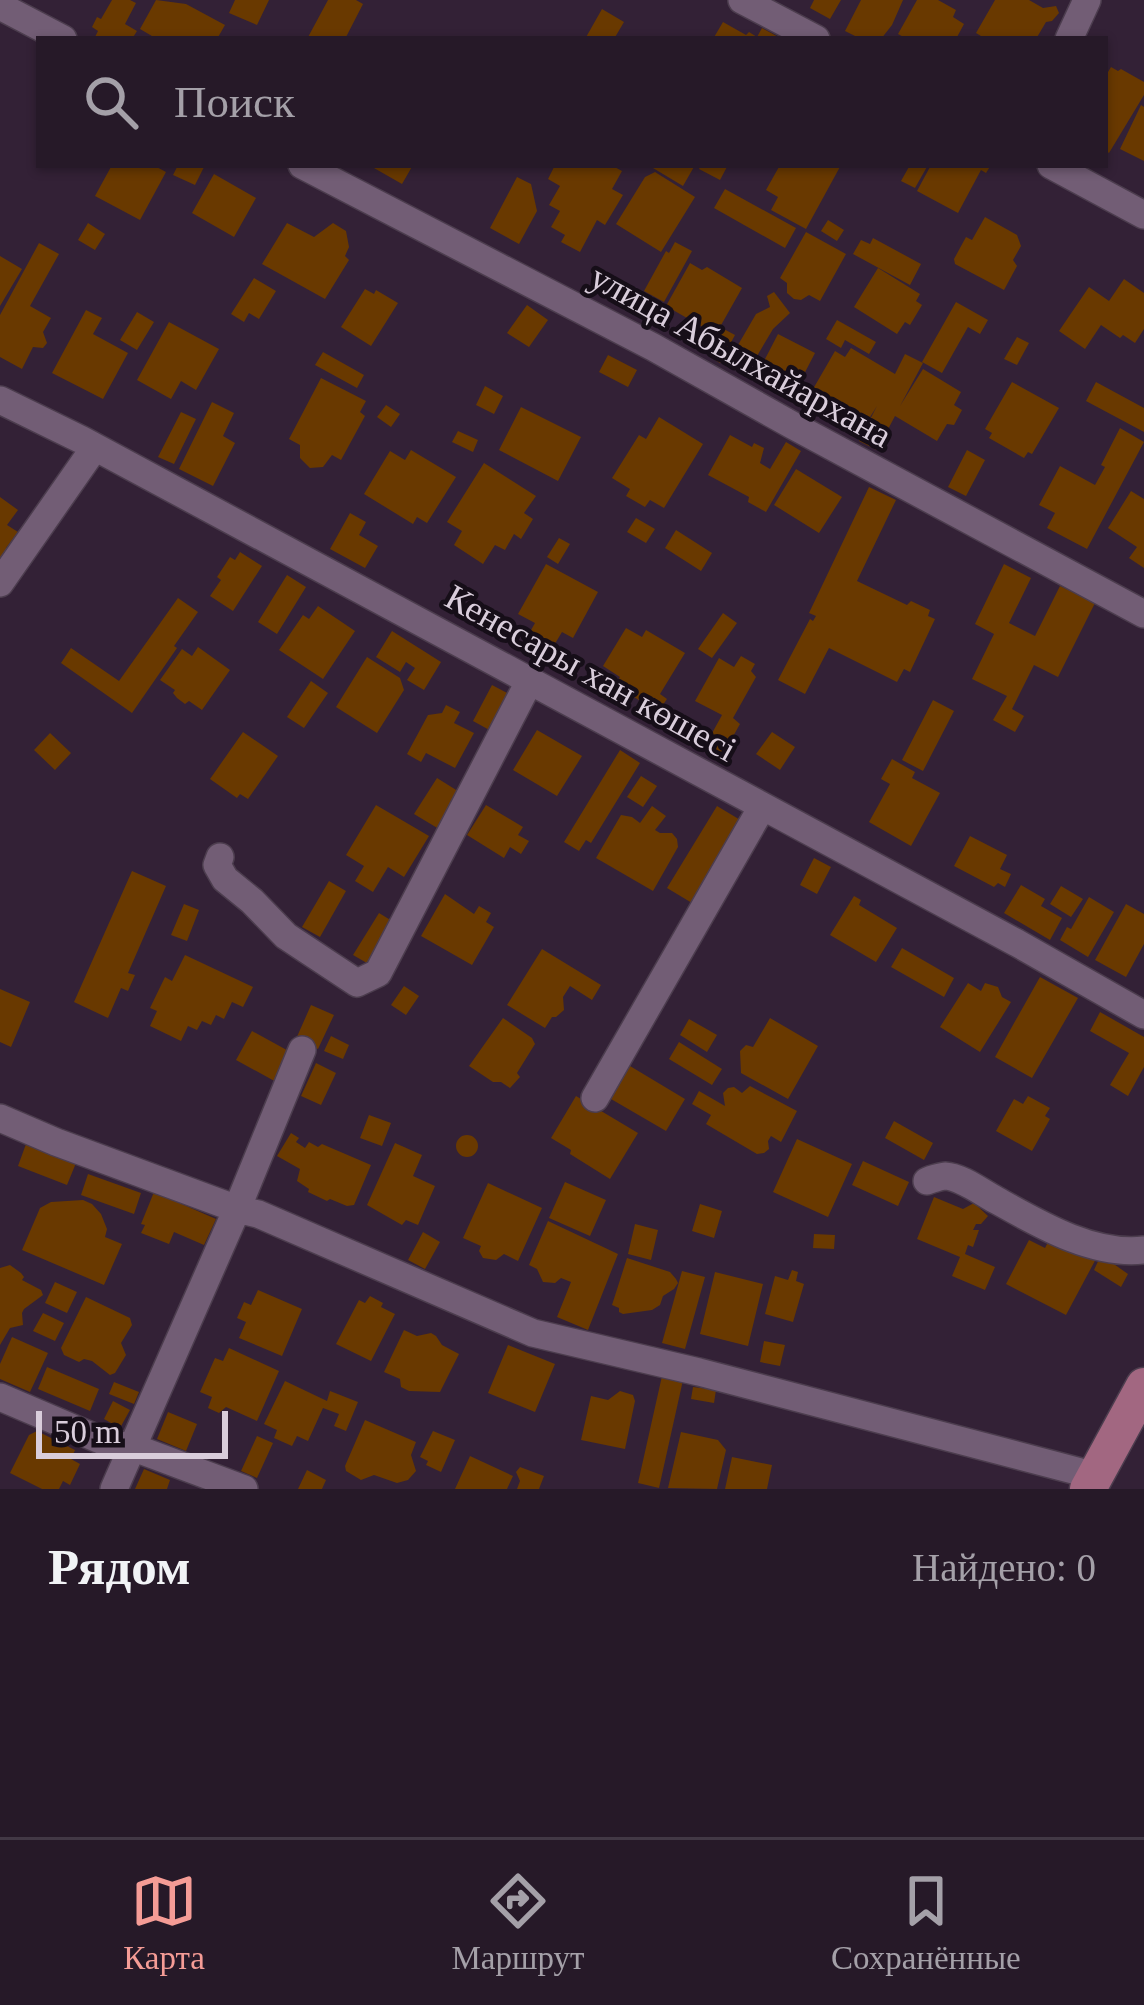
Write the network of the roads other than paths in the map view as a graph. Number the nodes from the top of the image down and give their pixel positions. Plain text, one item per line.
1 (742, 0) edge
2 (1087, 0) edge
3 (0, 6) edge
4 (57, 36) edge
5 (811, 36) edge
6 (1070, 36) edge
7 (308, 168) edge
8 (1057, 168) edge
9 (1144, 215) edge
10 (0, 400) edge
11 (95, 447) junction
12 (0, 583) edge
13 (1144, 614) edge
14 (530, 680) junction
15 (762, 807) junction
16 (220, 857) dead end
17 (1144, 1016) edge
18 (302, 1050) dead end
19 (595, 1099) dead end
20 (0, 1118) edge
21 (927, 1181) dead end
22 (237, 1209) junction
23 (1144, 1250) edge
24 (1144, 1387) edge
25 (0, 1397) edge
26 (132, 1447) junction
27 (1092, 1482) edge
28 (114, 1489) edge
29 (244, 1489) edge

1 - 5 street
2 - 6 street
3 - 4 street
7 - 13 street, улица Абылхайархана
8 - 9 street
10 - 11 street, Кенесары хан көшесі
11 - 12 street
11 - 14 street, Кенесары хан көшесі
14 - 15 street, Кенесары хан көшесі
14 - 16 street
15 - 17 street, Кенесары хан көшесі
15 - 19 street
18 - 22 street
20 - 22 street
21 - 23 street
22 - 26 street
22 - 27 street
24 - 27 main road
25 - 26 street
26 - 28 street
26 - 29 street

